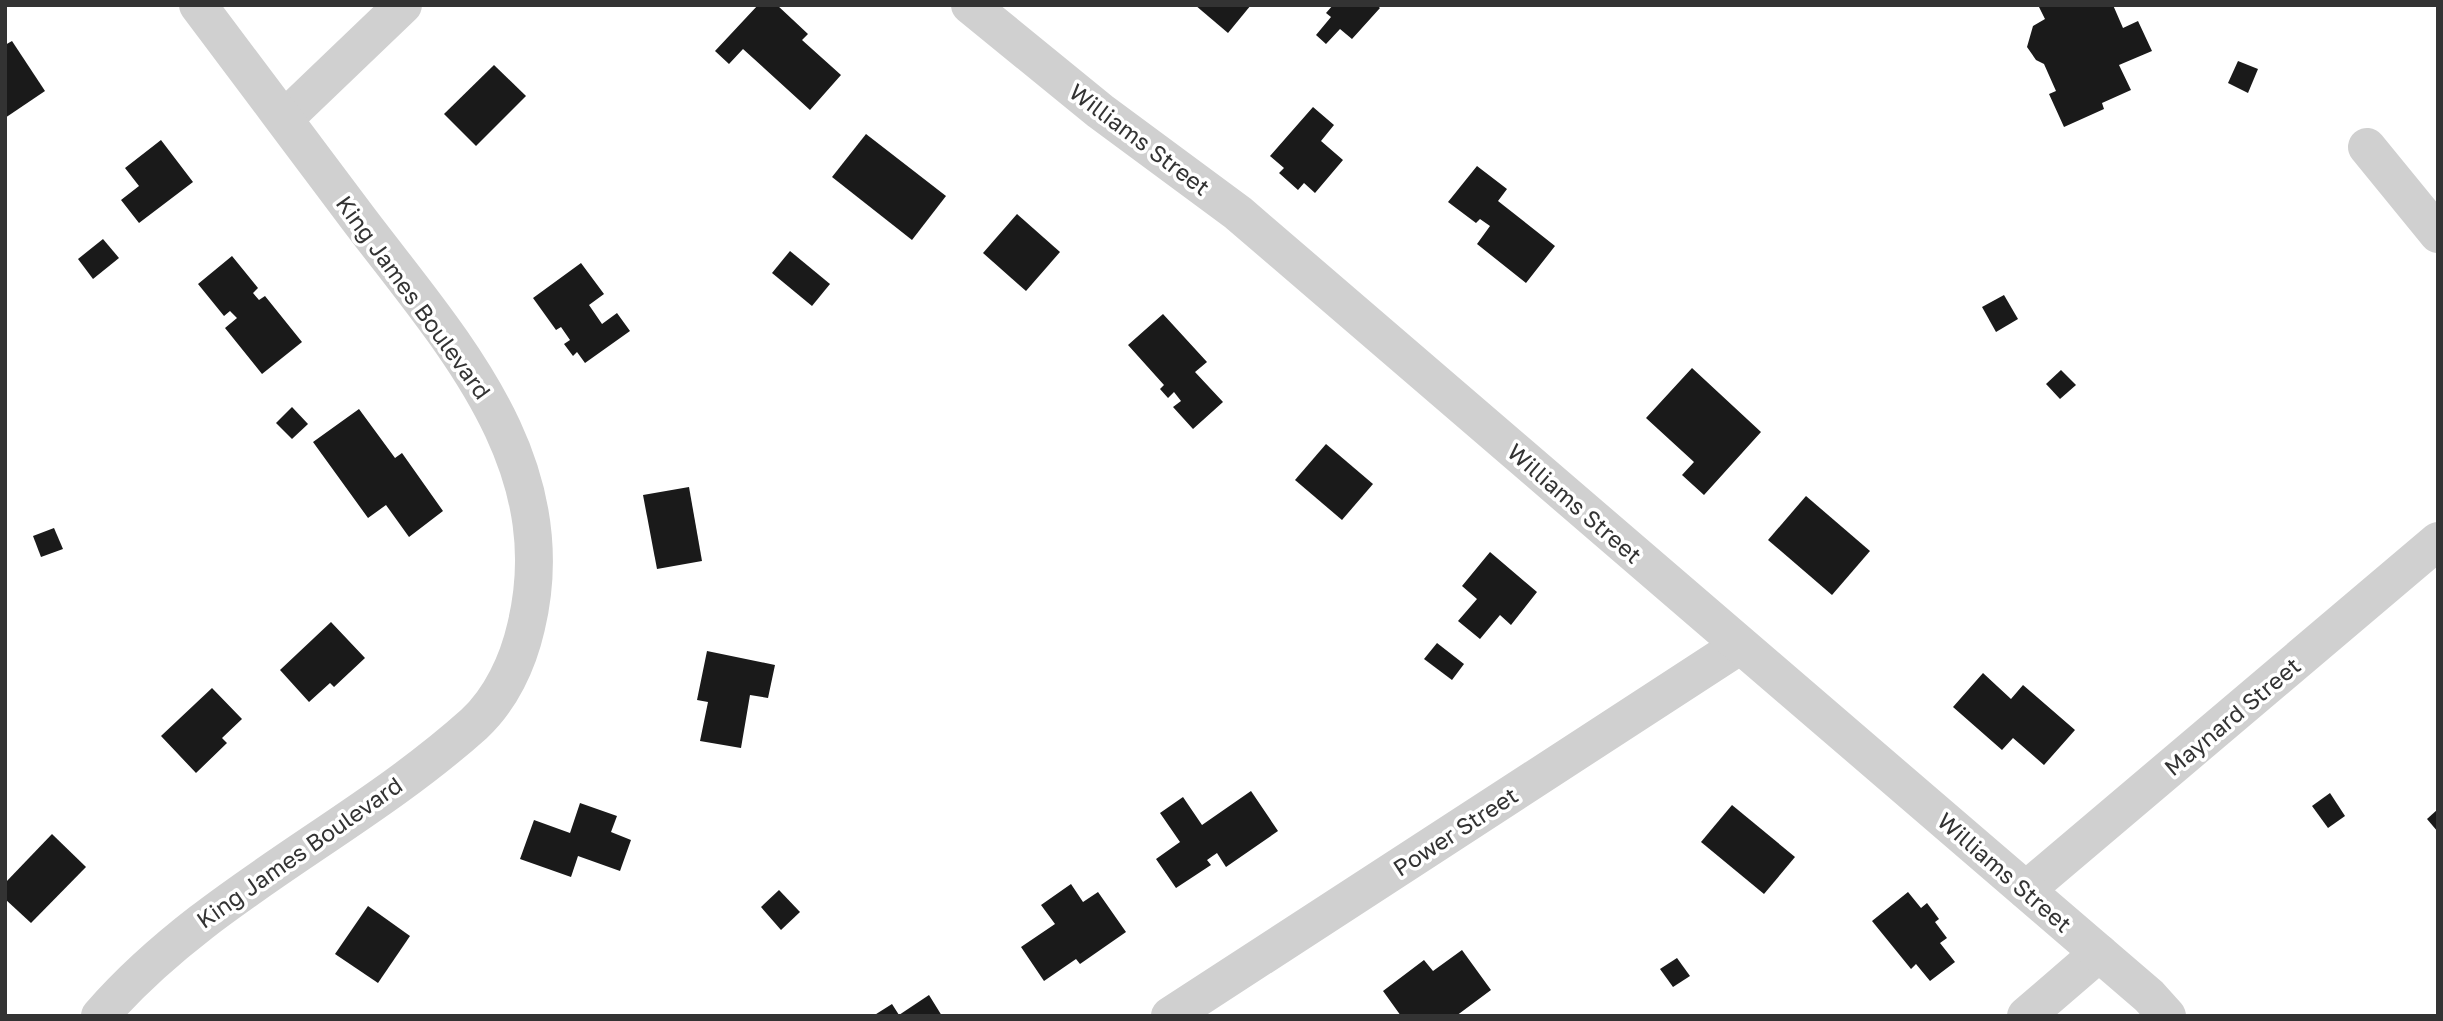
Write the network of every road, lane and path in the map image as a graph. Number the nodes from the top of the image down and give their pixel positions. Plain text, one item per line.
1 (198, 5) edge
2 (403, 5) edge
3 (970, 5) edge
4 (284, 119) junction
5 (2367, 147) dead end
6 (2438, 234) edge
7 (2438, 541) edge
8 (1739, 646) junction
9 (2026, 890) junction
10 (2099, 953) junction
11 (100, 1016) edge
12 (1170, 1016) edge
13 (2026, 1016) edge
14 (2167, 1016) edge

1 - 4 street, King James Boulevard
2 - 4 street
3 - 8 street, Williams Street
4 - 11 street, King James Boulevard
5 - 6 street
7 - 9 street, Maynard Street
8 - 9 street, Williams Street
8 - 12 street, Power Street
9 - 10 street, Williams Street
10 - 13 street
10 - 14 street, Williams Street

